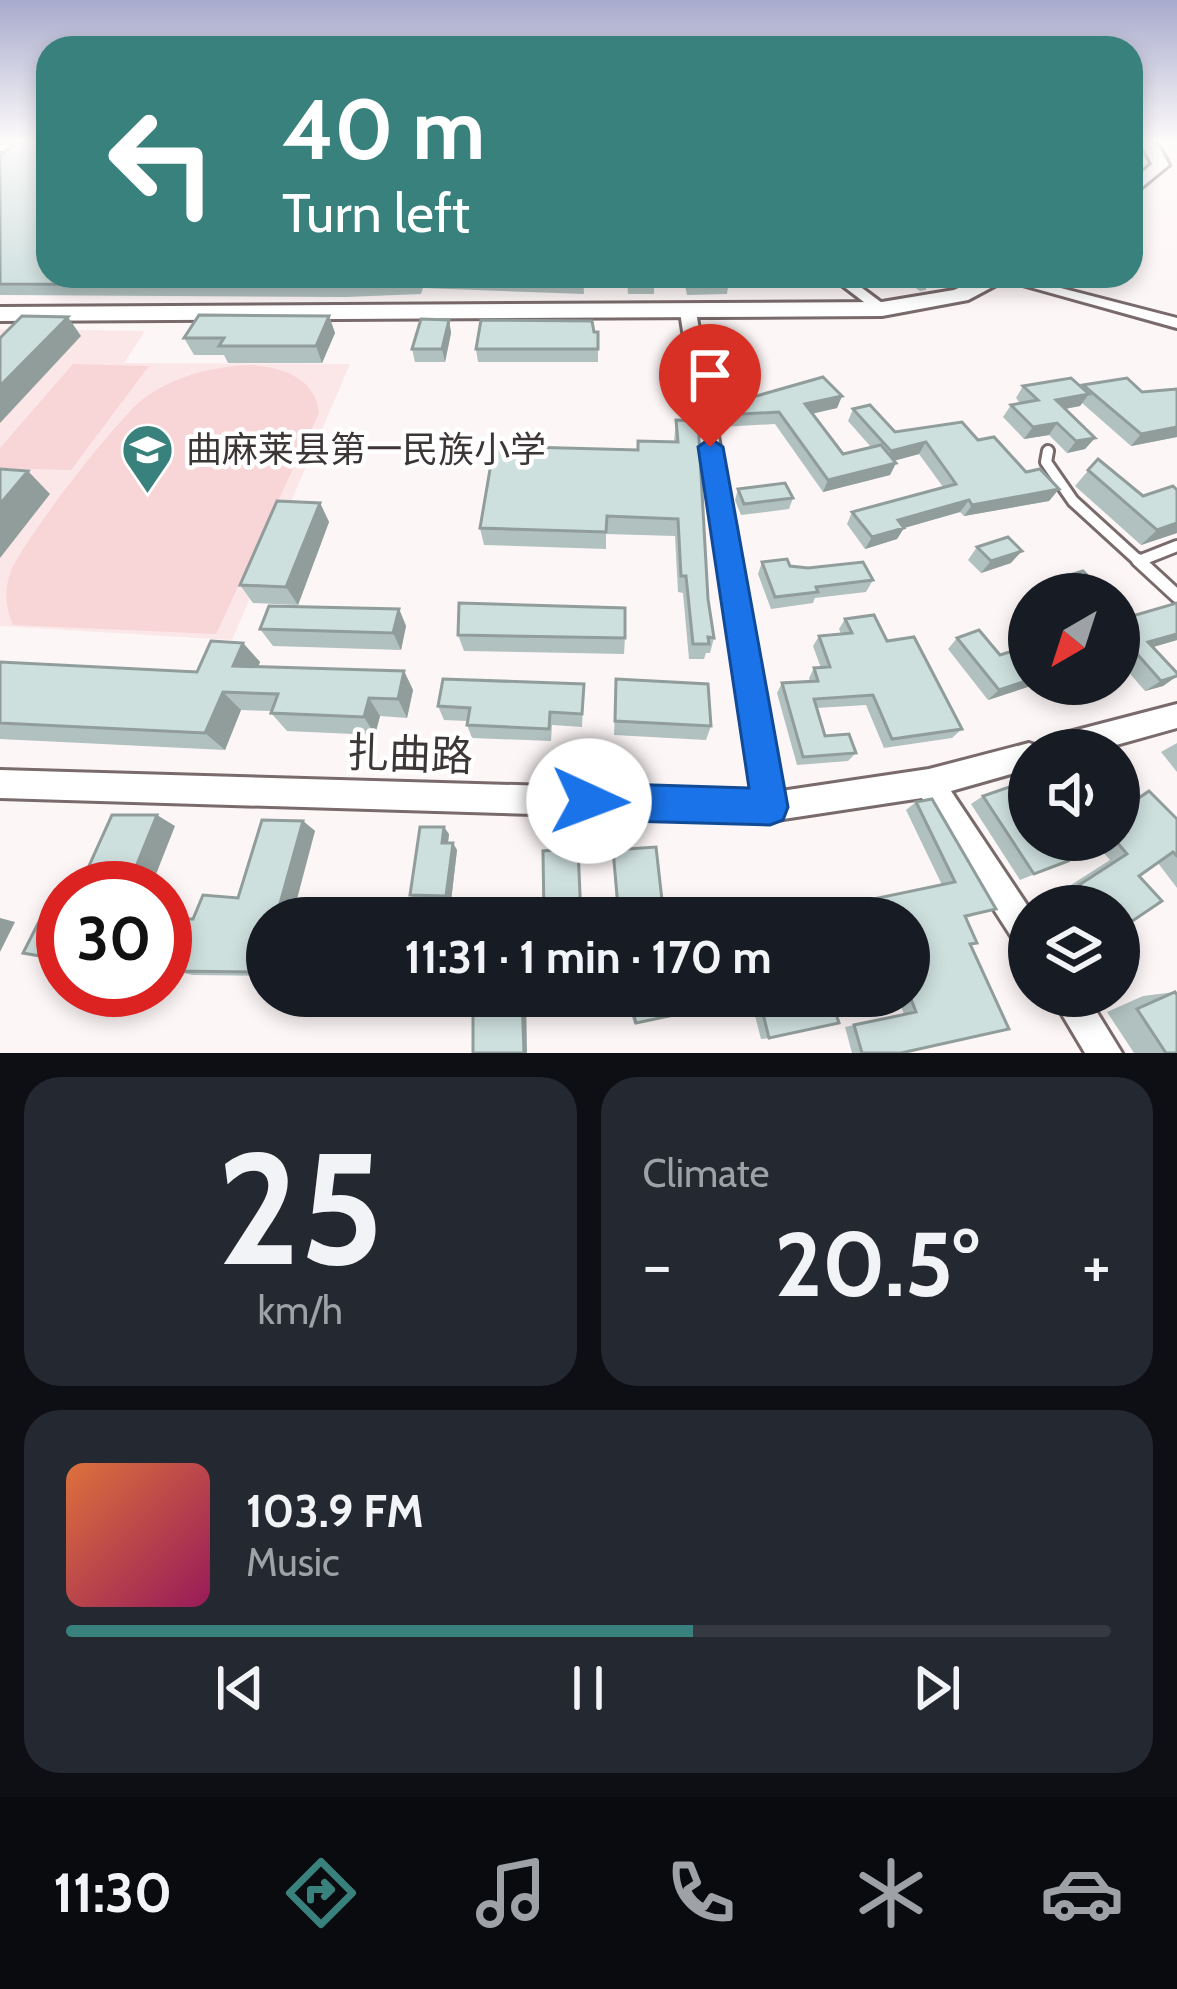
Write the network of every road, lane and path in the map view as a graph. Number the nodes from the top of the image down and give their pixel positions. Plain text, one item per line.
1 (853, 288) edge
2 (976, 288) edge
3 (1044, 288) edge
4 (882, 310) junction
5 (688, 312) junction
6 (0, 314) edge
7 (1177, 323) edge
8 (1048, 451) dead end
9 (1177, 545) edge
10 (1139, 561) junction
11 (1177, 596) edge
12 (1177, 716) edge
13 (1128, 729) edge
14 (1008, 762) edge
15 (929, 783) junction
16 (0, 784) edge
17 (770, 807) junction
18 (1008, 904) edge
19 (1082, 1017) edge
20 (1105, 1053) edge

1 - 4 street
2 - 4 main road
3 - 7 street
4 - 5 main road
5 - 6 main road
5 - 17 street
8 - 10 lane
9 - 10 lane
10 - 11 lane
12 - 13 street
14 - 15 street, 扎曲路
15 - 17 street, 扎曲路
15 - 18 street
16 - 17 street, 扎曲路
19 - 20 street

